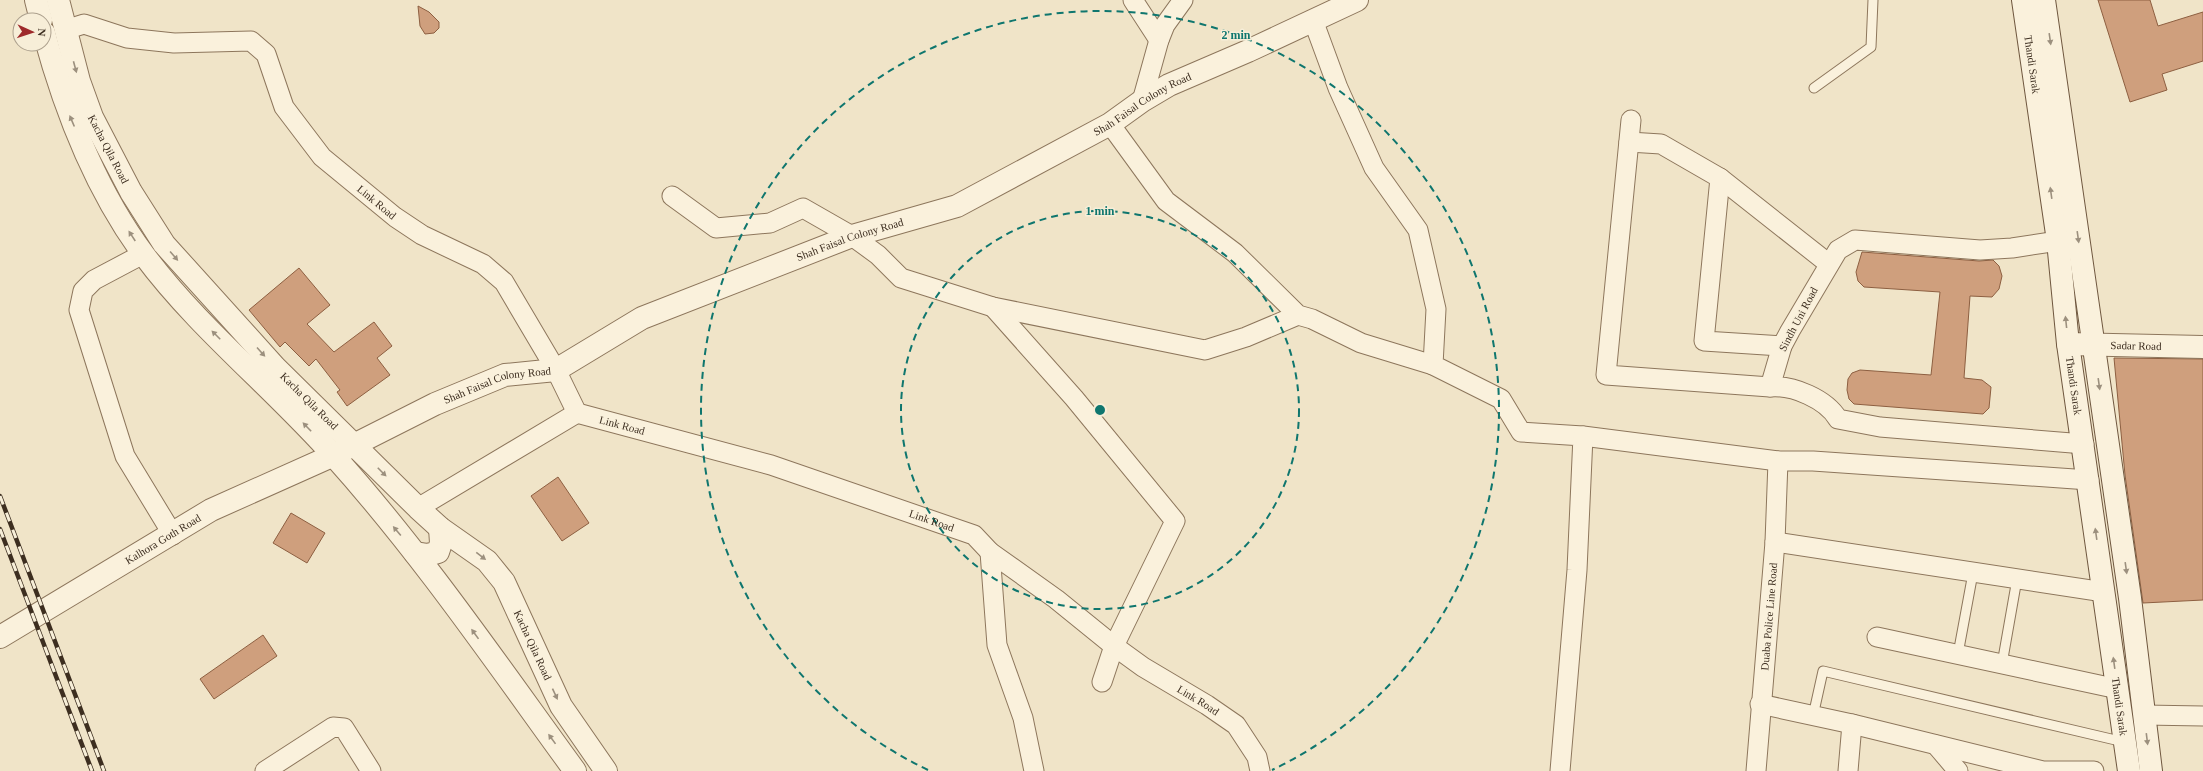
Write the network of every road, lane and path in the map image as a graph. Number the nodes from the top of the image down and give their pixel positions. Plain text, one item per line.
1 (36, 0) edge
2 (58, 0) edge
3 (1133, 0) edge
4 (1183, 0) edge
5 (1357, 0) edge
6 (1873, 0) edge
7 (2023, 0) edge
8 (2044, 0) edge
9 (38, 12) edge
10 (1313, 20) junction
11 (65, 30) junction
12 (1159, 40) junction
13 (50, 52) edge
14 (1814, 88) dead end
15 (1142, 101) junction
16 (1631, 120) dead end
17 (1110, 124) junction
18 (1629, 142) junction
19 (1720, 178) junction
20 (672, 196) dead end
21 (852, 236) junction
22 (2058, 241) junction
23 (143, 254) junction
24 (1829, 264) junction
25 (993, 307) junction
26 (1298, 315) junction
27 (2068, 344) junction
28 (1782, 346) junction
29 (2093, 346) junction
30 (2203, 347) edge
31 (1433, 365) junction
32 (556, 370) junction
33 (1770, 387) junction
34 (577, 413) junction
35 (1583, 436) junction
36 (355, 444) junction
37 (2084, 444) junction
38 (334, 455) junction
39 (1778, 461) junction
40 (2089, 480) junction
41 (418, 508) junction
42 (440, 528) junction
43 (173, 535) junction
44 (1775, 542) junction
45 (990, 552) junction
46 (415, 553) junction
47 (1972, 573) junction
48 (2017, 579) junction
49 (2104, 592) junction
50 (0, 637) edge
51 (1877, 637) dead end
52 (1114, 646) junction
53 (1958, 654) junction
54 (2002, 664) junction
55 (1102, 682) dead end
56 (2118, 688) junction
57 (1760, 704) junction
58 (2144, 715) junction
59 (1813, 716) junction
60 (2203, 716) edge
61 (1852, 724) junction
62 (2125, 742) junction
63 (1936, 745) junction
64 (265, 771) edge
65 (371, 771) edge
66 (575, 771) edge
67 (606, 771) edge
68 (1034, 771) edge
69 (1260, 771) edge
70 (1560, 771) edge
71 (1756, 771) edge
72 (1848, 771) edge
73 (1958, 771) edge
74 (2094, 771) edge
75 (2129, 771) edge
76 (2151, 771) edge

1 - 9 street
2 - 11 street, Kacha Qila Road
3 - 12 street
4 - 12 street
5 - 10 street, Shah Faisal Colony Road
6 - 14 lane
22 -> 7 street, Thandi Sarak
8 -> 29 street, Thandi Sarak
10 - 15 street, Shah Faisal Colony Road
10 - 31 street
11 - 32 street, Link Road
11 -> 36 street, Kacha Qila Road
12 - 15 street
23 -> 13 street, Kacha Qila Road
15 - 17 street, Shah Faisal Colony Road
16 - 18 street
17 - 21 street, Shah Faisal Colony Road
17 - 26 street
18 - 19 street
18 - 33 street
19 - 24 street
19 - 28 street
20 - 21 street
21 - 25 street
21 - 32 street, Shah Faisal Colony Road
22 - 24 street, Sindh Uni Road
27 -> 22 street, Thandi Sarak
38 -> 23 street, Kacha Qila Road
23 - 43 street
24 - 28 street, Sindh Uni Road
25 - 26 street
25 - 52 street
26 - 31 street
27 - 29 street, Sadar Road
27 - 37 street, Thandi Sarak
28 - 33 street, Sindh Uni Road
29 - 30 street, Sadar Road
29 -> 58 street, Thandi Sarak
31 - 35 street
32 - 34 street, Link Road
32 - 36 street, Shah Faisal Colony Road
33 - 37 street
34 - 41 street
34 - 45 street, Link Road
35 - 39 street
35 - 70 street
36 - 38 street, Shah Faisal Colony Road
36 -> 41 street, Kacha Qila Road
37 - 40 street, Thandi Sarak
38 - 43 street, Kalhora Goth Road
46 -> 38 street, Kacha Qila Road
39 - 40 street
39 - 44 street, Duaba Police Line Road
49 -> 40 street, Thandi Sarak
41 - 42 street, Kacha Qila Road
42 - 46 street
42 -> 67 street, Kacha Qila Road
43 - 50 street, Kalhora Goth Road
44 - 47 street
44 - 57 street, Duaba Police Line Road
45 - 52 street, Link Road
45 - 68 street
66 -> 46 street, Kacha Qila Road
47 - 48 street
47 - 53 lane
48 - 49 street
48 - 54 lane
56 -> 49 street, Thandi Sarak
51 - 53 street
52 - 55 street
52 - 69 street, Link Road
53 - 54 street
54 - 56 street
56 - 62 street, Thandi Sarak
57 - 59 street
57 - 71 street, Duaba Police Line Road
58 - 60 street
58 -> 76 street, Thandi Sarak
59 - 61 street
59 - 62 lane
61 - 63 street
61 - 72 street
62 - 75 street, Thandi Sarak
63 - 73 street
63 - 74 street
64 - 65 street

